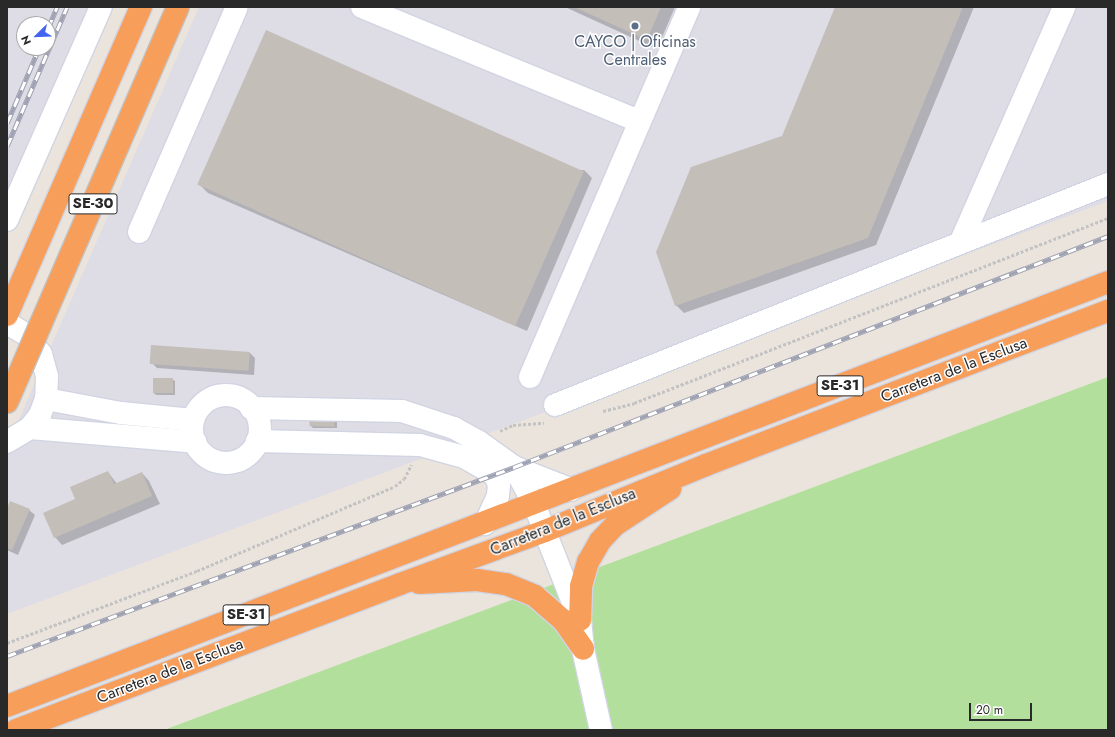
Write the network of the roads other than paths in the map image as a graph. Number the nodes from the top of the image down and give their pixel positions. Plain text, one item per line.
1 (101, 7) edge
2 (141, 7) edge
3 (178, 7) edge
4 (238, 7) edge
5 (362, 7) edge
6 (689, 7) edge
7 (1064, 7) edge
8 (639, 121) junction
9 (1108, 184) edge
10 (7, 220) edge
11 (139, 232) dead end
12 (962, 240) junction
13 (1108, 282) edge
14 (1108, 311) edge
15 (7, 315) edge
16 (7, 323) edge
17 (530, 377) dead end
18 (46, 399) junction
19 (7, 402) edge
20 (555, 405) dead end
21 (251, 408) junction
22 (193, 420) junction
23 (30, 428) junction
24 (257, 441) junction
25 (7, 442) edge
26 (194, 442) junction
27 (706, 465) junction
28 (514, 467) junction
29 (572, 490) junction
30 (534, 504) junction
31 (485, 524) junction
32 (545, 532) junction
33 (502, 547) junction
34 (400, 584) junction
35 (580, 620) junction
36 (583, 649) junction
37 (7, 706) edge
38 (16, 730) edge
39 (601, 730) edge

1 - 10 street
2 - 15 highway, SE-30
3 - 19 highway, SE-30, bridge
4 - 11 street
5 - 8 street
6 - 8 street
7 - 12 street
8 - 17 street
9 - 12 street
12 - 20 street
13 - 29 highway, SE-31
14 - 27 highway, Carretera de la Esclusa / SE-31
16 - 18 street
18 - 22 street
18 - 23 street
21 - 22 street
21 - 24 street
21 - 28 street
22 - 26 street
23 - 25 street
23 - 26 street
24 - 26 street
24 - 31 street
27 - 32 highway, Carretera de la Esclusa / SE-31
27 - 35 highway
28 - 29 street
28 - 30 street
29 - 30 highway, SE-31
30 - 31 highway, Carretera de la Esclusa / SE-31
30 - 32 street
30 - 33 highway
31 - 37 highway, Carretera de la Esclusa / SE-31
32 - 33 highway, Carretera de la Esclusa / SE-31
32 - 35 street
33 - 34 highway, Carretera de la Esclusa / SE-31
34 - 36 highway
34 - 38 highway, Carretera de la Esclusa / SE-31
35 - 36 street
36 - 39 street

